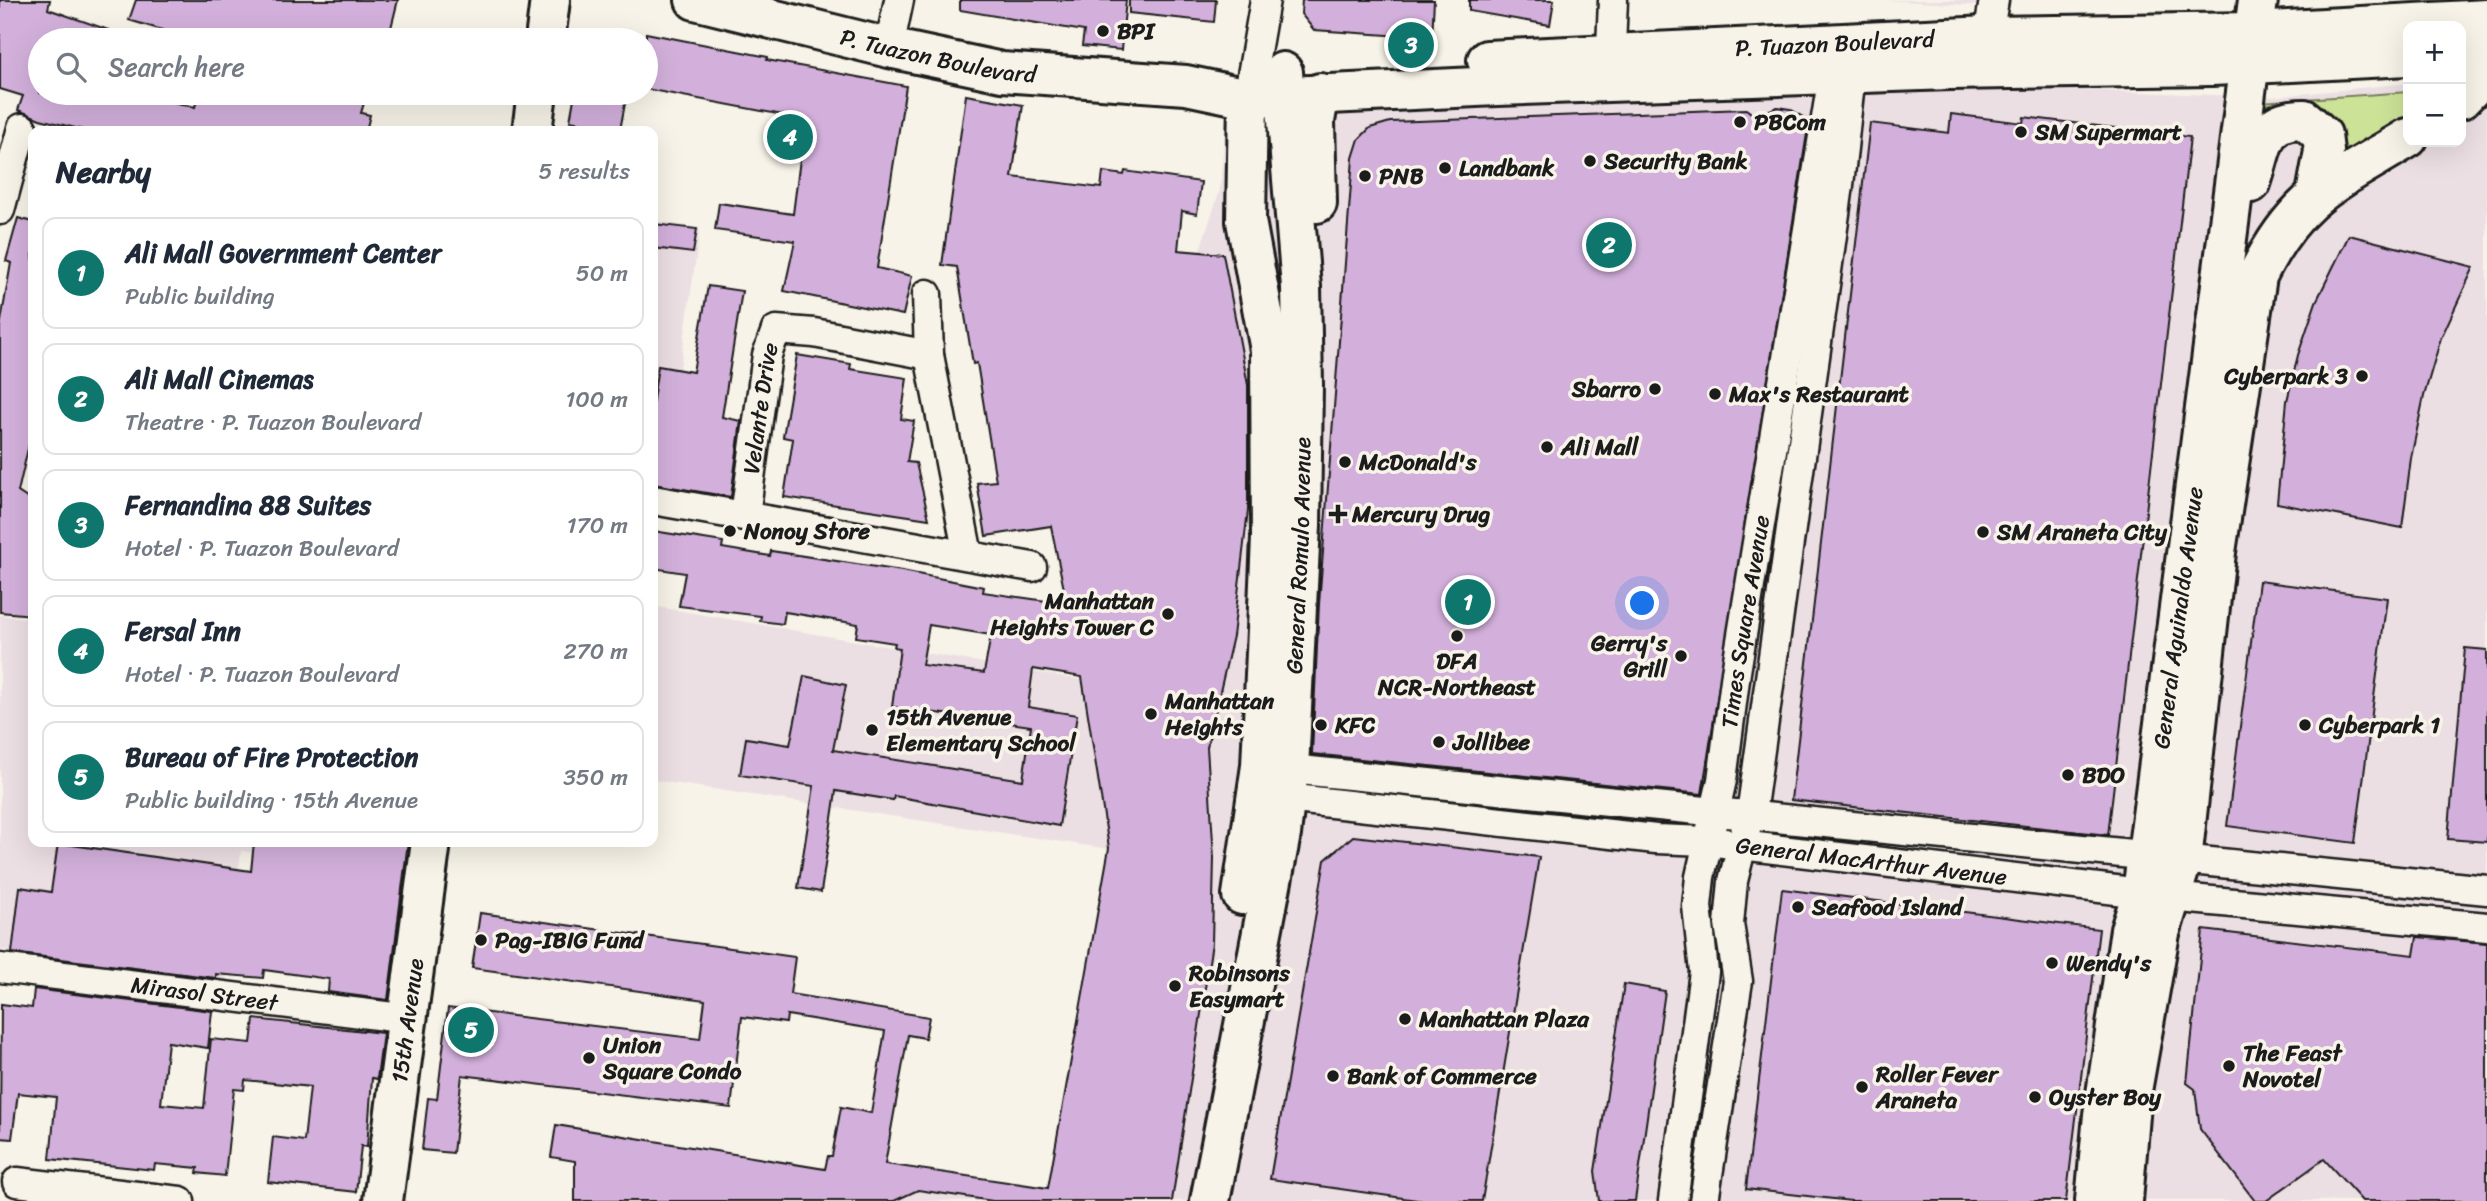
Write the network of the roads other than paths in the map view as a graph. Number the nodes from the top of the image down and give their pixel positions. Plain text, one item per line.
1 (550, 0) edge
2 (695, 0) edge
3 (899, 0) edge
4 (1265, 0) edge
5 (1614, 0) edge
6 (1991, 18) edge
7 (2487, 19) edge
8 (546, 28) edge
9 (2253, 32) edge
10 (889, 48) junction
11 (2487, 51) edge
12 (2466, 53) edge
13 (2403, 55) edge
14 (1843, 59) junction
15 (1610, 68) junction
16 (2487, 73) edge
17 (1267, 84) junction
18 (1321, 93) junction
19 (2466, 94) edge
20 (535, 105) edge
21 (533, 126) edge
22 (18, 127) edge
23 (2403, 141) edge
24 (2316, 194) junction
25 (0, 210) edge
26 (1246, 221) junction
27 (1297, 225) junction
28 (2227, 228) junction
29 (1301, 287) junction
30 (927, 294) dead end
31 (929, 355) junction
32 (658, 501) edge
33 (745, 515) junction
34 (968, 555) junction
35 (1032, 567) dead end
36 (1274, 782) junction
37 (1714, 811) junction
38 (1749, 813) junction
39 (1707, 841) junction
40 (1740, 846) junction
41 (430, 847) edge
42 (2161, 876) junction
43 (2487, 890) edge
44 (2487, 927) edge
45 (0, 968) edge
46 (409, 1019) junction
47 (18, 1182) dead end
48 (76, 1195) edge
49 (180, 1201) edge
50 (383, 1201) edge
51 (1189, 1201) edge
52 (1210, 1201) edge
53 (1674, 1201) edge
54 (1704, 1201) edge
55 (2095, 1201) edge
56 (2123, 1201) edge

1 - 8 street
2 - 10 street, P. Tuazon Boulevard
3 - 10 street
4 - 17 street
5 - 15 street
6 - 9 street, P. Tuazon Boulevard
6 - 14 street, P. Tuazon Boulevard
7 - 9 street, P. Tuazon Boulevard
9 - 13 street, P. Tuazon Boulevard
9 - 14 street, P. Tuazon Boulevard
9 - 28 street, General Aguinaldo Avenue
10 - 17 street, P. Tuazon Boulevard
11 - 12 street
14 - 15 street, P. Tuazon Boulevard
14 - 37 street, Times Square Avenue
14 - 38 street, Times Square Avenue
15 - 17 street, P. Tuazon Boulevard
15 - 18 street, P. Tuazon Boulevard
16 - 19 street
17 - 18 street, P. Tuazon Boulevard
17 - 26 street, General Romulo Avenue
17 - 27 street, General Romulo Avenue
18 - 29 street
20 - 21 street
22 - 25 street
23 - 24 street, General Aguinaldo Avenue
24 - 28 street
24 - 42 street, General Aguinaldo Avenue
26 - 27 street
26 - 36 street, General Romulo Avenue
27 - 29 street, General Romulo Avenue
28 - 42 street, General Aguinaldo Avenue
29 - 36 street, General Romulo Avenue
30 - 31 street
31 - 33 street, Velante Drive
31 - 34 street
32 - 33 street
33 - 34 street
34 - 35 street
36 - 37 street, General MacArthur Avenue
36 - 39 street, General MacArthur Avenue
36 - 51 street, General Romulo Avenue
36 - 52 street, General Romulo Avenue
37 - 38 street, General MacArthur Avenue
37 - 39 street, Times Square Avenue
38 - 40 street, Times Square Avenue
38 - 42 street, General MacArthur Avenue
39 - 40 street, General MacArthur Avenue
39 - 53 street, Times Square Avenue
40 - 42 street, General MacArthur Avenue
40 - 54 street, Times Square Avenue
41 - 46 street, 15th Avenue
42 - 43 street, General MacArthur Avenue
42 - 44 street, General MacArthur Avenue
42 - 55 street, General Aguinaldo Avenue
42 - 56 street, General Aguinaldo Avenue
45 - 46 street, Mirasol Street
46 - 50 street, 15th Avenue
47 - 48 street
48 - 49 street

